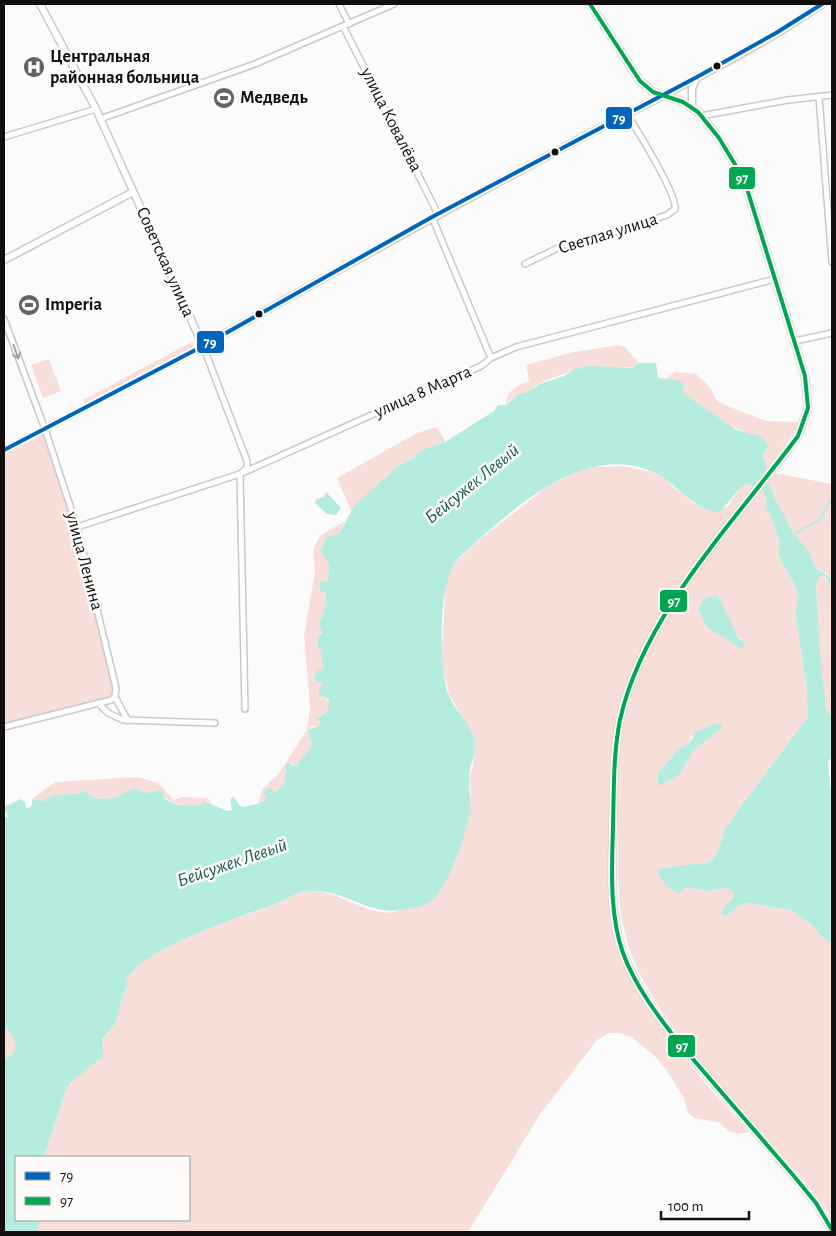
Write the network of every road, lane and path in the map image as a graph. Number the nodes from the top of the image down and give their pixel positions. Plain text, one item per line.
1 (40, 4) edge
2 (339, 4) edge
3 (394, 4) edge
4 (590, 4) edge
5 (822, 4) edge
6 (349, 24) junction
7 (343, 26) junction
8 (696, 77) junction
9 (663, 94) junction
10 (832, 95) edge
11 (819, 98) junction
12 (692, 107) junction
13 (96, 109) junction
14 (627, 114) junction
15 (701, 116) junction
16 (100, 119) junction
17 (4, 137) edge
18 (133, 192) junction
19 (435, 216) junction
20 (4, 260) edge
21 (832, 262) edge
22 (525, 264) dead end
23 (775, 279) junction
24 (4, 319) edge
25 (832, 334) edge
26 (795, 341) junction
27 (203, 346) junction
28 (491, 358) junction
29 (45, 429) junction
30 (4, 450) edge
31 (240, 474) junction
32 (77, 527) junction
33 (116, 696) junction
34 (98, 703) junction
35 (245, 709) dead end
36 (128, 721) junction
37 (215, 723) dead end
38 (4, 727) edge
39 (832, 1230) edge

1 - 13 street, Советская улица
2 - 6 street
3 - 6 street
4 - 9 street
5 - 8 street
6 - 7 street
7 - 16 street
7 - 19 street, улица Ковалёва
8 - 9 street
8 - 12 street
9 - 12 street
9 - 14 street
10 - 11 street
11 - 15 street
11 - 21 street
12 - 15 street
13 - 16 street, Советская улица
13 - 17 street
14 - 19 street
14 - 22 street, Светлая улица
15 - 23 street
16 - 18 street, Советская улица
18 - 20 street
18 - 27 street, Советская улица
19 - 27 street
19 - 28 street, улица Ковалёва
23 - 26 street
23 - 28 street, улица 8 Марта
24 -> 29 street, улица Ленина
25 - 26 street
26 - 39 street
27 - 29 street
27 - 31 street, Советская улица
28 - 31 street, улица 8 Марта
29 - 30 street
29 - 32 street, улица Ленина
31 - 32 street, улица 8 Марта
31 - 35 street, Советская улица
32 - 33 street, улица Ленина
33 - 34 street
33 - 36 street, улица Ленина
34 - 36 street
34 - 38 street
36 - 37 street

